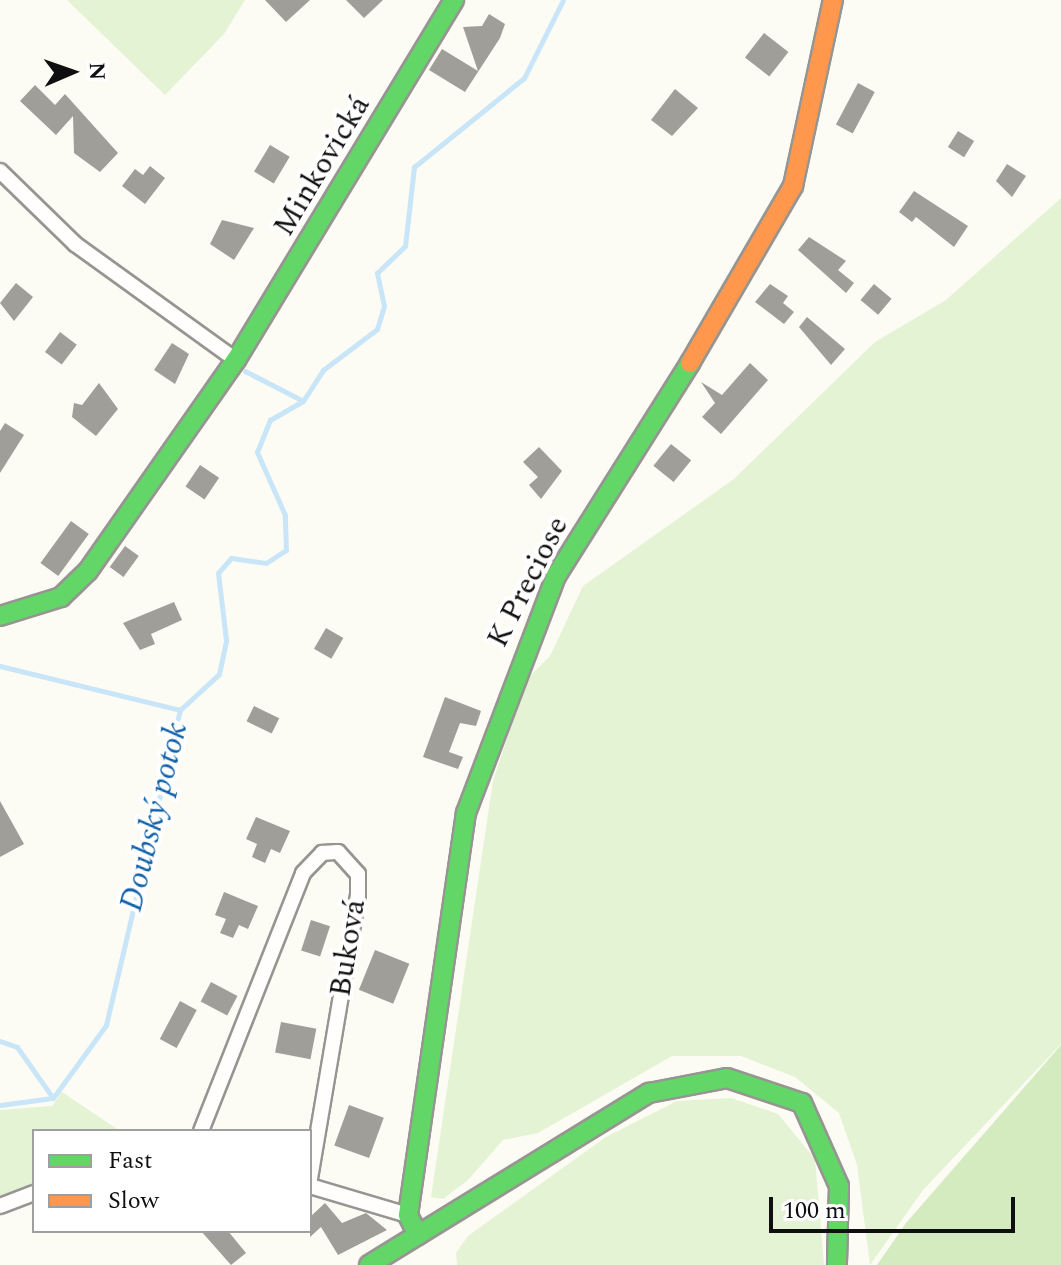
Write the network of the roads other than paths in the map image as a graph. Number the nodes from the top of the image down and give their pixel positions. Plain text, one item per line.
1 (454, 0) edge
2 (833, 0) edge
3 (0, 171) edge
4 (236, 360) junction
5 (0, 616) edge
6 (202, 1129) edge
7 (312, 1168) edge
8 (312, 1187) edge
9 (32, 1194) edge
10 (0, 1206) edge
11 (408, 1215) junction
12 (418, 1235) junction
13 (369, 1265) edge
14 (837, 1265) edge

1 - 4 street, Minkovická
2 - 11 street, K Preciose
3 - 4 street
4 - 5 street, Minkovická
6 - 7 street, Buková
8 - 11 street
9 - 10 street
11 - 12 street
12 - 13 street
12 - 14 street

